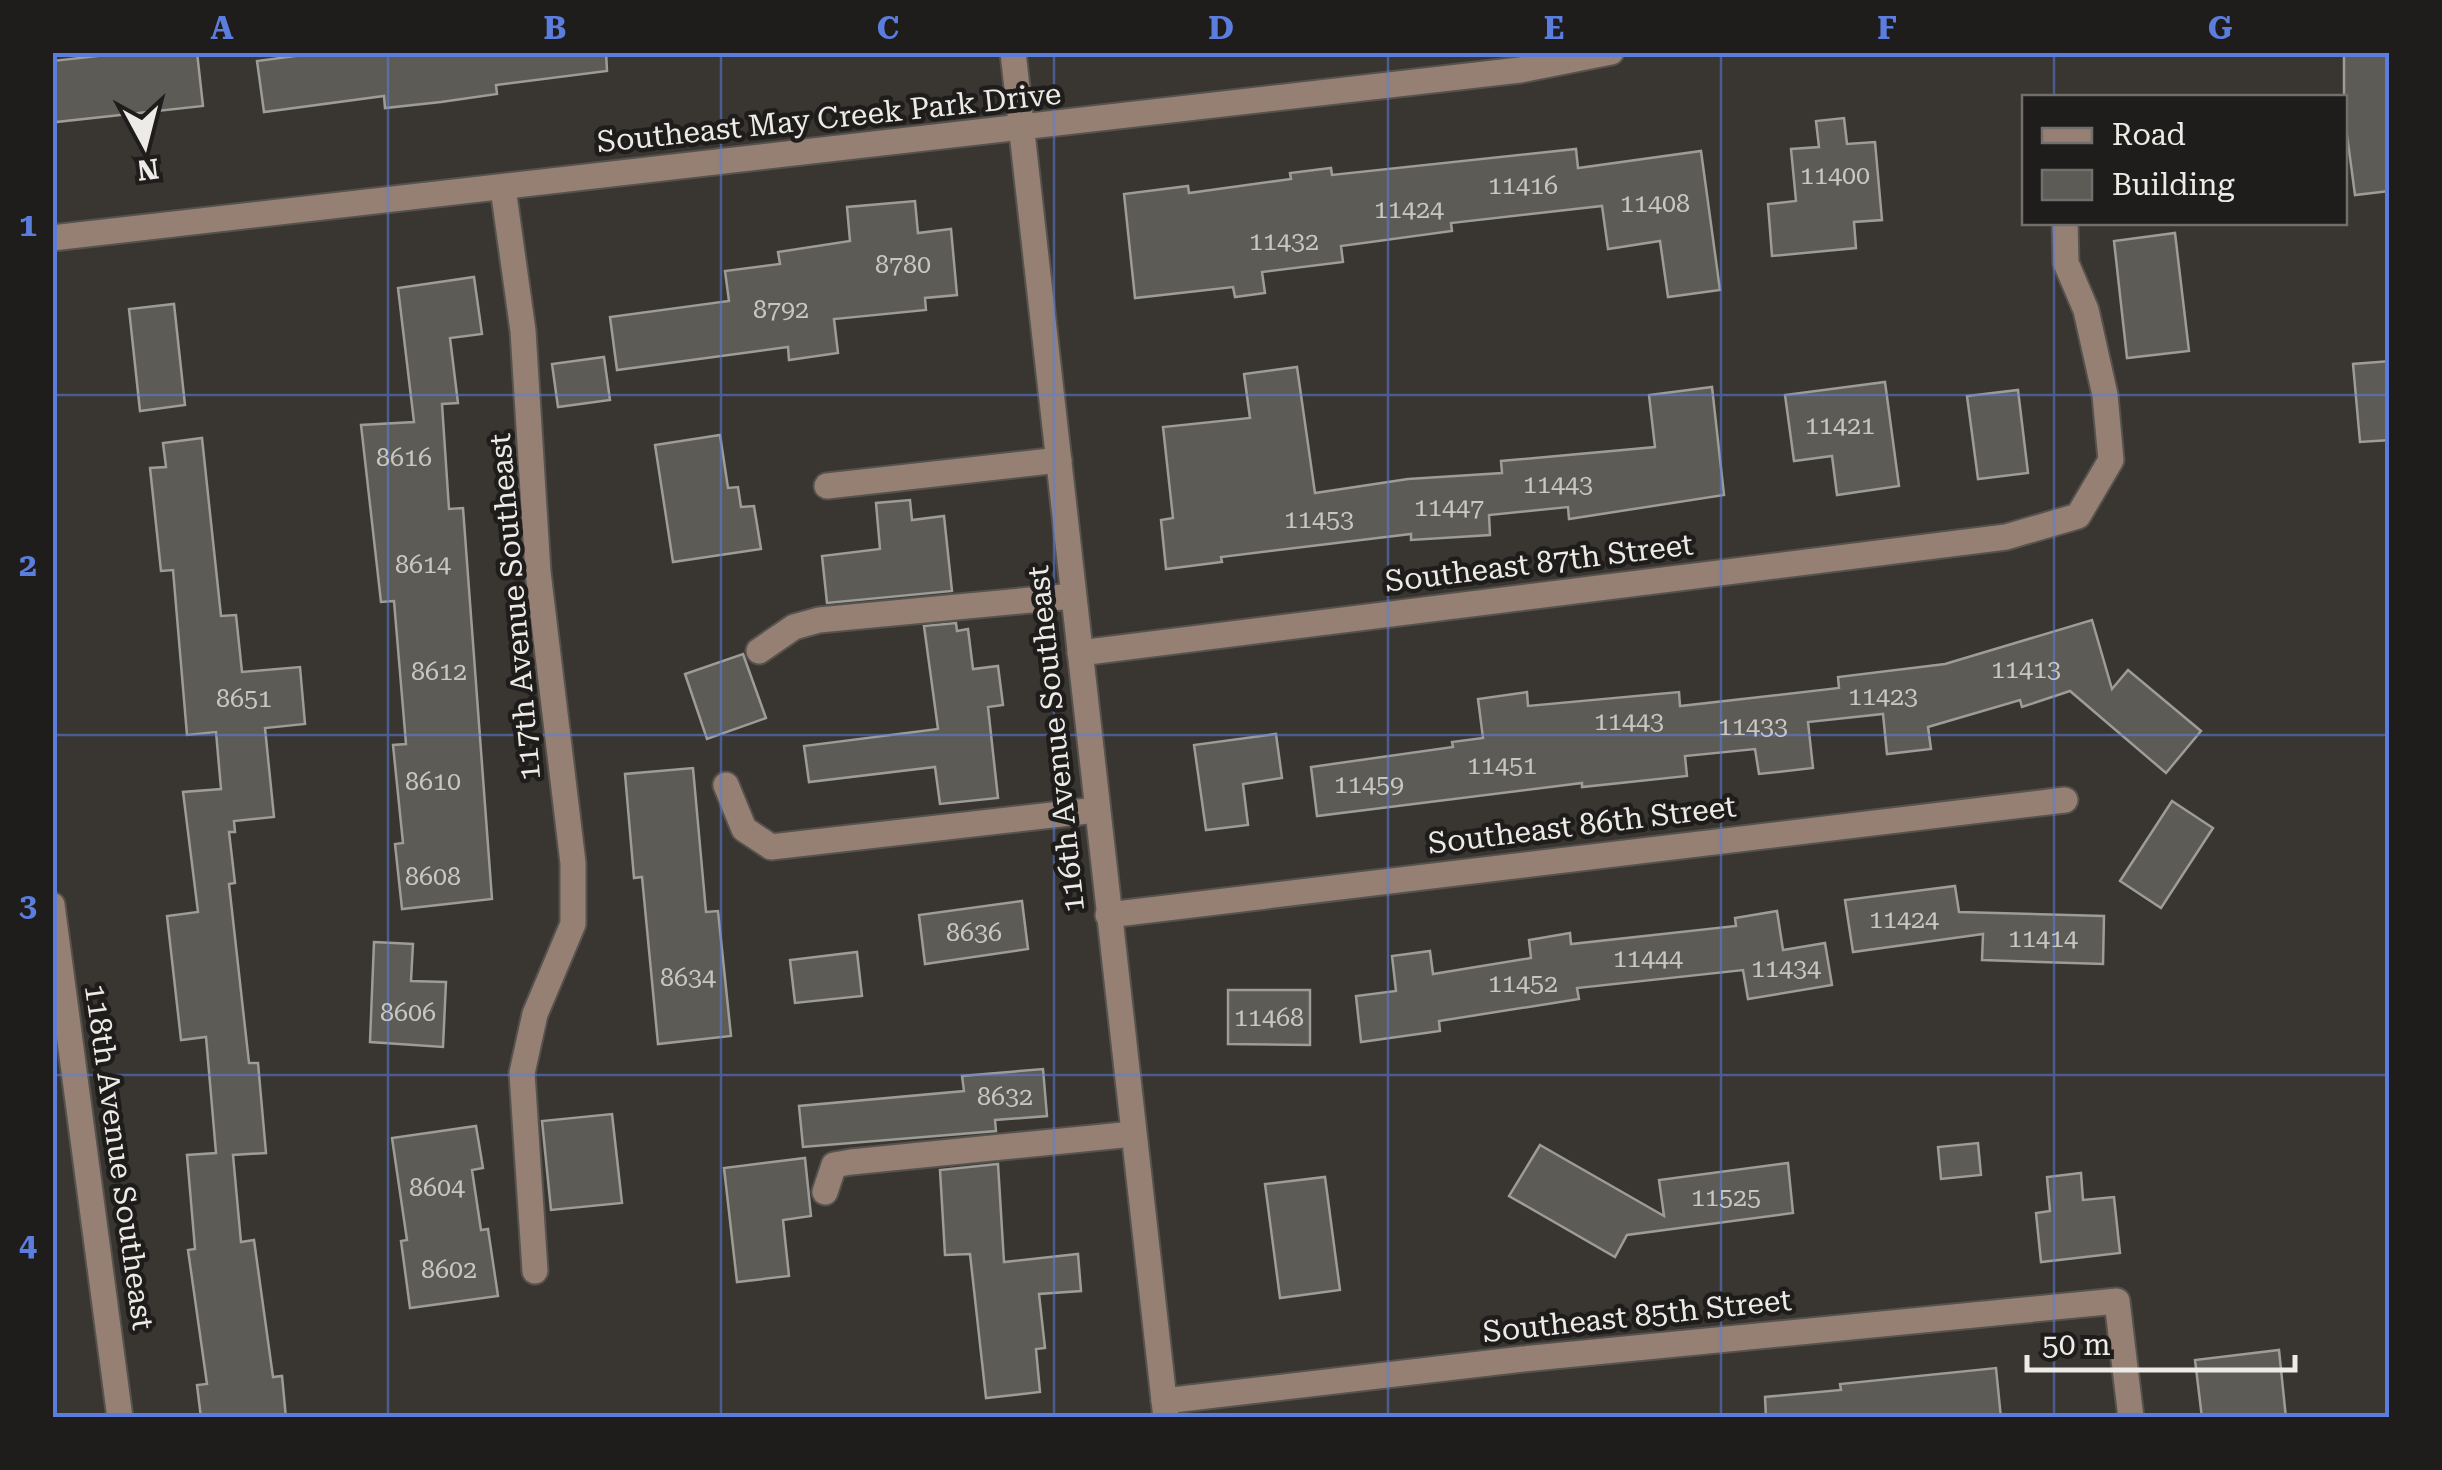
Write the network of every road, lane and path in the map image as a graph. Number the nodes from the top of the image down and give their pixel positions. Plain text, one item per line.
1 (1013, 52) edge
2 (1610, 52) edge
3 (1022, 130) junction
4 (503, 188) junction
5 (2065, 225) edge
6 (52, 238) edge
7 (1059, 460) junction
8 (828, 486) dead end
9 (1073, 596) junction
10 (758, 651) dead end
11 (1080, 653) junction
12 (726, 785) dead end
13 (2065, 800) dead end
14 (1096, 810) junction
15 (52, 905) edge
16 (1108, 915) junction
17 (1133, 1134) junction
18 (824, 1192) dead end
19 (535, 1272) dead end
20 (1165, 1409) edge
21 (120, 1418) edge
22 (2131, 1418) edge

1 - 3 street, 116th Avenue Southeast
2 - 3 street, Southeast May Creek Park Drive
3 - 4 street, Southeast May Creek Park Drive
3 - 7 street, 116th Avenue Southeast
4 - 6 street, Southeast May Creek Park Drive
4 - 19 street, 117th Avenue Southeast
5 - 11 street, Southeast 87th Street
7 - 8 street
7 - 9 street, 116th Avenue Southeast
9 - 10 street
9 - 11 street, 116th Avenue Southeast
11 - 14 street, 116th Avenue Southeast
12 - 14 street
13 - 16 street, Southeast 86th Street
14 - 16 street, 116th Avenue Southeast
15 - 21 street, 118th Avenue Southeast
16 - 17 street, 116th Avenue Southeast
17 - 18 street
17 - 20 street, 116th Avenue Southeast
20 - 22 street, Southeast 85th Street

